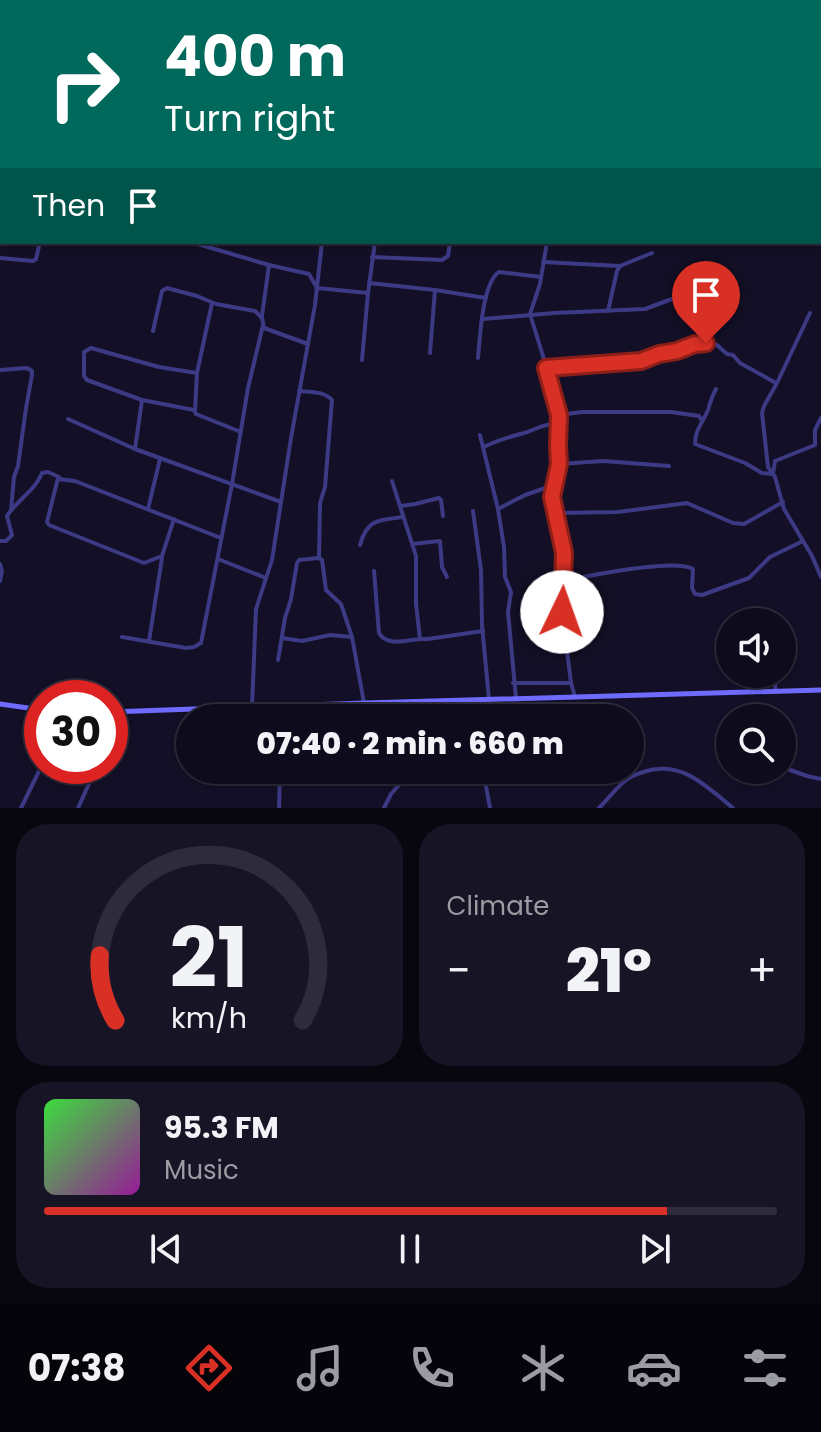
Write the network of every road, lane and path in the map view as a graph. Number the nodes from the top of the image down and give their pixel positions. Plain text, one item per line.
1 (40, 244) edge
2 (198, 244) edge
3 (322, 244) edge
4 (375, 244) edge
5 (450, 244) edge
6 (547, 244) edge
7 (652, 253) dead end
8 (372, 257) junction
9 (0, 258) edge
10 (543, 262) junction
11 (269, 265) junction
12 (620, 266) junction
13 (541, 277) junction
14 (369, 283) junction
15 (317, 288) junction
16 (435, 290) junction
17 (368, 293) junction
18 (703, 295) dead end
19 (486, 298) junction
20 (212, 303) junction
21 (608, 311) junction
22 (810, 313) dead end
23 (530, 314) junction
24 (483, 319) junction
25 (262, 322) junction
26 (153, 331) dead end
27 (308, 344) junction
28 (430, 353) dead end
29 (478, 358) dead end
30 (362, 360) dead end
31 (546, 368) junction
32 (0, 370) edge
33 (197, 373) junction
34 (777, 383) junction
35 (716, 389) dead end
36 (299, 391) junction
37 (142, 400) junction
38 (194, 410) junction
39 (559, 415) junction
40 (821, 418) edge
41 (68, 419) dead end
42 (701, 419) junction
43 (241, 432) junction
44 (559, 433) junction
45 (480, 435) dead end
46 (818, 445) edge
47 (484, 447) junction
48 (135, 449) junction
49 (160, 459) junction
50 (559, 464) junction
51 (669, 466) dead end
52 (773, 474) junction
53 (61, 478) junction
54 (392, 481) dead end
55 (232, 484) junction
56 (554, 485) junction
57 (281, 502) junction
58 (783, 502) junction
59 (401, 506) junction
60 (148, 509) junction
61 (498, 509) junction
62 (11, 510) junction
63 (473, 511) dead end
64 (556, 513) junction
65 (443, 516) dead end
66 (403, 517) junction
67 (174, 519) junction
68 (221, 538) junction
69 (0, 541) edge
70 (803, 541) junction
71 (412, 544) junction
72 (360, 545) dead end
73 (162, 556) junction
74 (319, 558) junction
75 (218, 559) junction
76 (144, 563) junction
77 (0, 564) edge
78 (160, 569) junction
79 (374, 571) dead end
80 (821, 575) edge
81 (447, 577) dead end
82 (266, 578) junction
83 (0, 581) edge
84 (564, 581) junction
85 (483, 631) junction
86 (122, 637) dead end
87 (352, 637) junction
88 (282, 638) junction
89 (420, 639) junction
90 (149, 642) junction
91 (278, 660) dead end
92 (513, 683) junction
93 (571, 683) junction
94 (775, 688) edge
95 (821, 690) edge
96 (775, 691) junction
97 (575, 697) junction
98 (516, 698) junction
99 (479, 700) junction
100 (489, 700) junction
101 (364, 703) junction
102 (0, 704) edge
103 (252, 704) edge
104 (338, 704) edge
105 (479, 704) edge
106 (24, 707) edge
107 (176, 710) edge
108 (128, 713) edge
109 (796, 772) edge
110 (821, 779) edge
111 (33, 784) edge
112 (89, 784) edge
113 (280, 784) edge
114 (400, 784) edge
115 (486, 784) edge
116 (727, 806) edge
117 (21, 808) edge
118 (78, 808) edge
119 (279, 808) edge
120 (384, 808) edge
121 (490, 808) edge
122 (599, 808) edge
123 (733, 808) edge

1 - 9 street
2 - 11 street
3 - 15 street
4 - 8 street
5 - 8 street
6 - 10 street
7 - 12 street
8 - 14 street
10 - 12 street
10 - 13 street
11 - 15 street
11 - 25 street
12 - 21 street
13 - 19 street
13 - 23 street
14 - 16 street
14 - 17 street
15 - 17 street
15 - 27 street
16 - 19 street
16 - 28 street
17 - 30 street
18 - 21 street
19 - 24 street
20 - 25 street
20 - 26 street
20 - 33 street
21 - 23 street
22 - 34 street
23 - 24 street
23 - 31 street
24 - 29 street
25 - 27 street
25 - 43 street
27 - 36 street
31 - 34 street
31 - 39 street
32 - 62 street
33 - 37 street
33 - 38 street
34 - 52 street
35 - 42 street
36 - 57 street
36 - 74 street
37 - 38 street
37 - 48 street
38 - 43 street
39 - 42 street
39 - 44 street
40 - 46 street
41 - 48 street
42 - 52 street
43 - 55 street
44 - 47 street
44 - 50 street
45 - 47 street
46 - 52 street
47 - 61 street
48 - 49 street
49 - 55 street
49 - 60 street
50 - 51 street
50 - 56 street
52 - 58 street
53 - 60 street
53 - 62 street
53 - 76 street
54 - 59 street
55 - 57 street
55 - 68 street
56 - 61 street
56 - 64 street
57 - 82 street
58 - 64 street
58 - 70 street
59 - 65 street
59 - 66 street
60 - 67 street
61 - 92 street
62 - 69 street
63 - 85 street
64 - 84 street
66 - 71 street
66 - 72 street
67 - 68 street
67 - 73 street
68 - 75 street
70 - 80 street
70 - 84 street
71 - 81 street
71 - 89 street
73 - 76 street
73 - 78 street
74 - 87 street
74 - 88 street
75 - 82 street
75 - 90 street
76 - 78 street
77 - 83 street
78 - 90 street
79 - 89 street
82 - 103 street
84 - 93 street
85 - 89 street
85 - 100 street
86 - 90 street
87 - 88 street
87 - 101 street
88 - 91 street
92 - 93 street
92 - 98 street
93 - 97 street
94 - 96 street
95 - 96 main road
96 - 97 main road
97 - 98 main road
98 - 100 main road
99 - 100 main road
99 - 101 main road
99 - 105 street
101 - 104 main road
102 - 106 main road
107 - 108 main road
109 - 110 street
111 - 117 street
112 - 118 street
113 - 119 street
114 - 120 street
115 - 121 street
116 - 122 street
116 - 123 street

